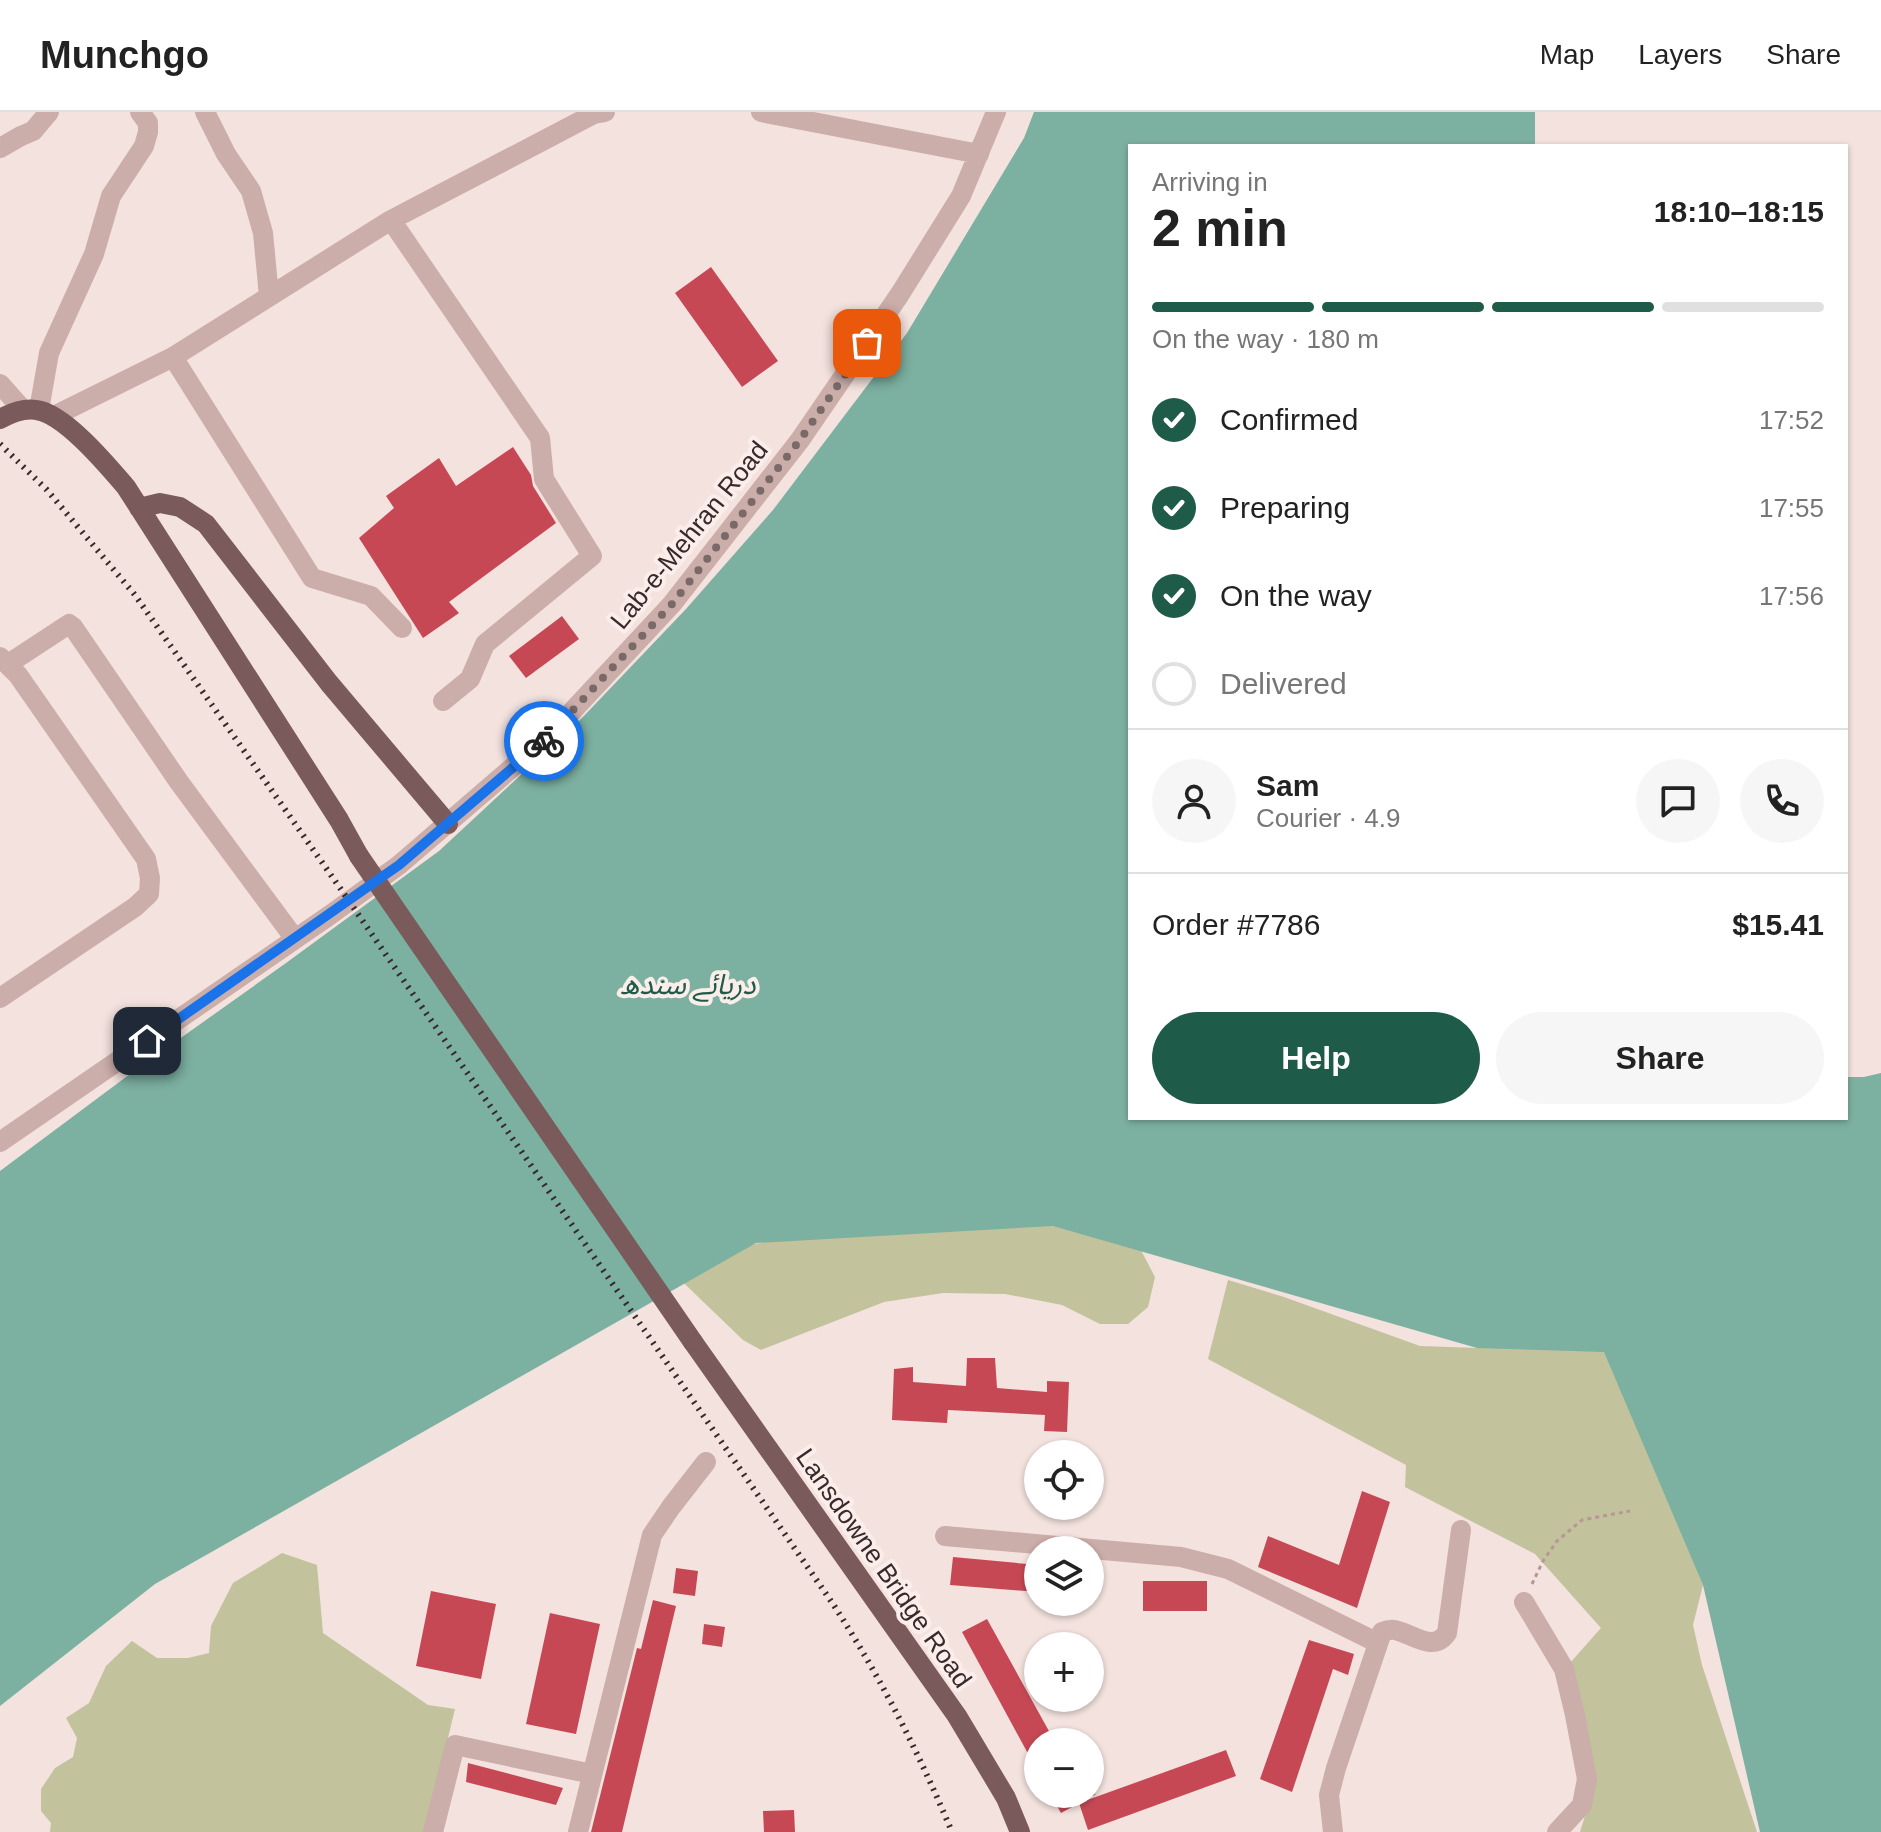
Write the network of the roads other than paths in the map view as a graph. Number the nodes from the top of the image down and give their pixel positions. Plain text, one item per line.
1 (49, 112) edge
2 (140, 112) edge
3 (205, 112) edge
4 (605, 112) edge
5 (761, 112) edge
6 (996, 112) edge
7 (0, 148) edge
8 (979, 154) junction
9 (391, 220) junction
10 (269, 296) junction
11 (173, 357) junction
12 (0, 384) edge
13 (39, 412) junction
14 (0, 419) edge
15 (139, 508) junction
16 (402, 628) dead end
17 (4, 660) edge
18 (443, 701) dead end
19 (448, 824) junction
20 (295, 939) junction
21 (0, 998) edge
22 (0, 1142) edge
23 (706, 1462) dead end
24 (1461, 1530) dead end
25 (945, 1536) dead end
26 (1524, 1602) road end
27 (1378, 1643) junction
28 (592, 1774) junction
29 (433, 1832) edge
30 (578, 1832) edge
31 (1020, 1832) edge
32 (1333, 1832) edge
33 (1557, 1832) edge

1 - 7 street
2 - 13 street
3 - 10 street
4 - 9 street
5 - 8 street
6 - 8 street, Lab-e-Mehran Road
8 - 19 street, Lab-e-Mehran Road
9 - 10 street
9 - 18 street
10 - 11 street
11 - 13 street
11 - 16 street
12 - 13 street
13 - 14 main road
13 - 15 main road, Lansdowne Bridge Road
15 - 19 main road
15 - 31 main road, Lansdowne Bridge Road, bridge
17 - 20 street
17 - 21 street
19 - 20 street, Lab-e-Mehran Road
20 - 22 street, Lab-e-Mehran Road
23 - 28 street
24 - 27 street
25 - 27 street
26 - 33 street
27 - 32 street
28 - 29 street
28 - 30 street

